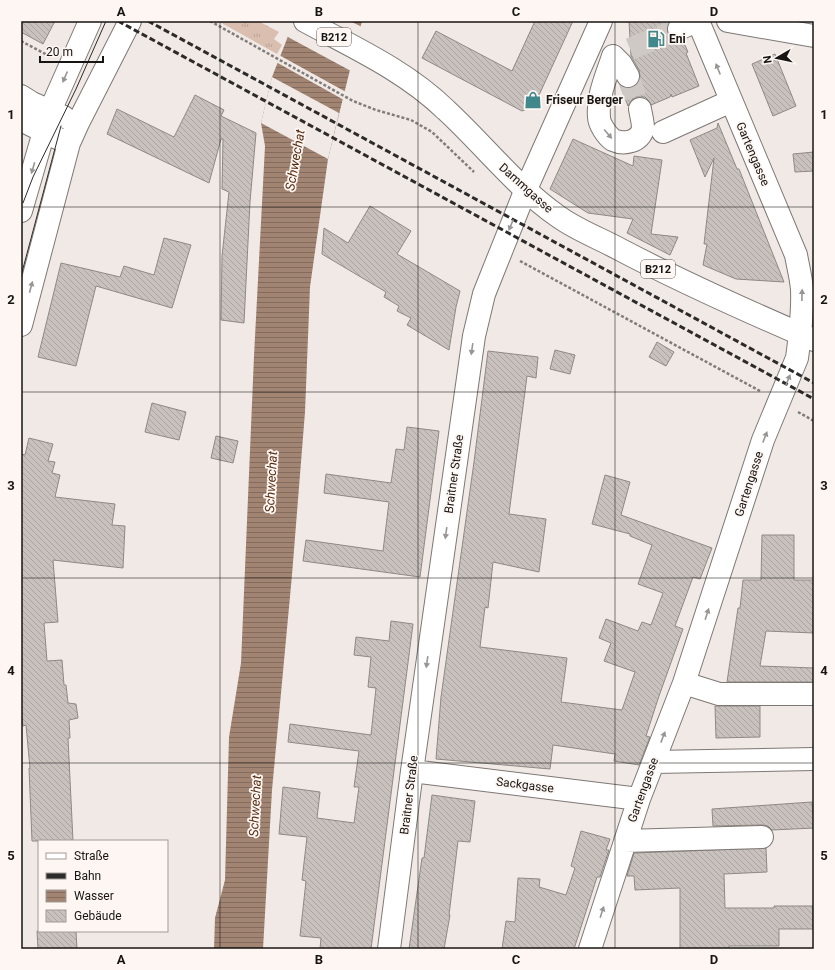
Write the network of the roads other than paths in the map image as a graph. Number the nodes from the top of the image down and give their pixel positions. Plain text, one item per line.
1 (90, 21) edge
2 (130, 21) edge
3 (305, 21) edge
4 (601, 21) edge
5 (728, 21) edge
6 (691, 24) edge
7 (814, 36) edge
8 (590, 46) junction
9 (622, 52) junction
10 (628, 76) tunnel mouth
11 (21, 96) edge
12 (731, 102) junction
13 (640, 109) tunnel mouth
14 (50, 111) junction
15 (21, 120) edge
16 (78, 123) junction
17 (44, 132) junction
18 (663, 132) dead end
19 (70, 143) junction
20 (526, 189) junction
21 (22, 207) edge
22 (21, 325) edge
23 (807, 337) edge
24 (684, 683) junction
25 (814, 694) edge
26 (814, 759) edge
27 (654, 762) junction
28 (412, 771) junction
29 (639, 799) junction
30 (762, 837) dead end
31 (625, 841) junction
32 (389, 949) edge
33 (590, 949) edge

1 -> 14 street
2 - 16 street
3 - 20 street, Dammgasse / B212
4 - 8 street, Braitner Straße
5 - 7 street
12 -> 6 street, Gartengasse
8 - 9 street
8 - 20 street, Braitner Straße
9 - 10 street
9 -> 13 street
11 - 14 street
12 - 18 street
23 -> 12 street, Gartengasse
14 - 16 street
14 - 17 street
15 - 17 street
16 - 19 street
17 - 19 street
17 -> 21 street
22 -> 19 street
20 - 23 street, Dammgasse / B212
20 -> 28 street, Braitner Straße
24 -> 23 street, Gartengasse
24 - 25 street
27 -> 24 street, Gartengasse
26 - 27 street
27 - 29 street, Gartengasse
28 - 29 street, Sackgasse
28 - 32 street, Braitner Straße
29 - 31 street, Gartengasse
30 - 31 street
33 -> 31 street, Gartengasse

